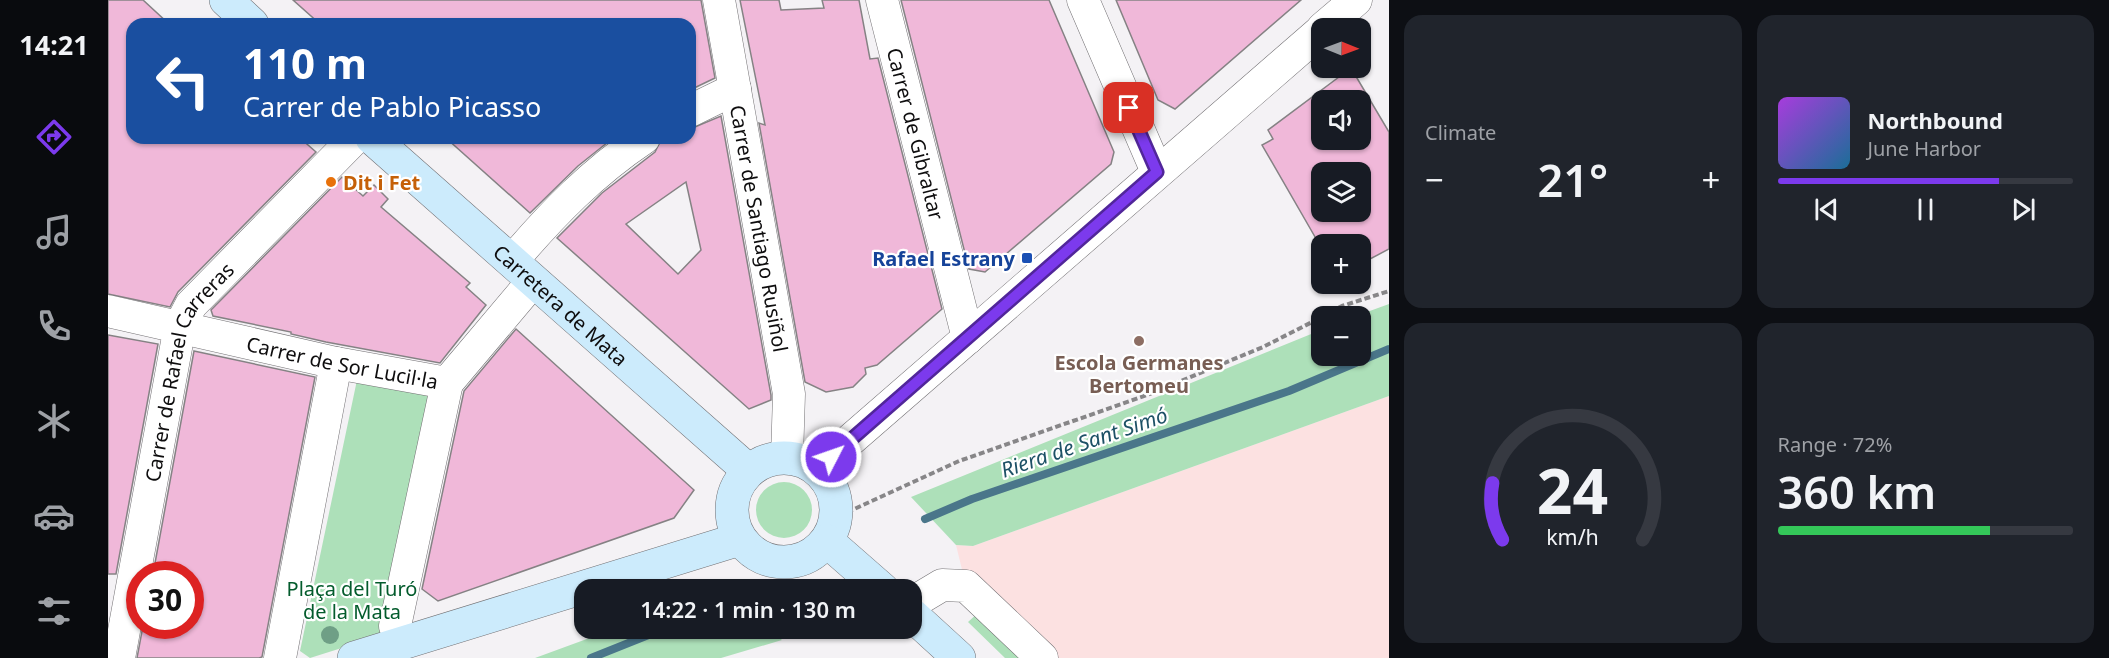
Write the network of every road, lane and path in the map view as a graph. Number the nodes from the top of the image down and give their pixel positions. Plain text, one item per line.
1 (226, 0) edge
2 (718, 0) edge
3 (882, 0) edge
4 (1083, 0) edge
5 (1356, 0) edge
6 (246, 18) edge
7 (1335, 18) edge
8 (1311, 39) edge
9 (735, 89) junction
10 (696, 108) edge
11 (349, 144) edge
12 (379, 144) edge
13 (635, 144) edge
14 (1157, 172) junction
15 (523, 271) junction
16 (1389, 291) edge
17 (1342, 306) edge
18 (108, 311) edge
19 (1311, 323) edge
20 (180, 326) junction
21 (968, 338) junction
22 (336, 363) junction
23 (447, 383) junction
24 (802, 463) junction
25 (749, 471) junction
26 (831, 529) junction
27 (740, 539) junction
28 (874, 579) edge
29 (922, 597) edge
30 (922, 624) edge
31 (401, 644) junction
32 (119, 658) edge
33 (280, 658) edge
34 (354, 658) edge
35 (959, 658) edge
36 (1042, 658) edge

1 - 6 street
2 - 9 street, Carrer de Santiago Rusiñol
3 - 21 street, Carrer de Gibraltar
4 - 14 street
5 - 7 street
8 - 14 street
9 - 10 street
9 - 24 street, Carrer de Santiago Rusiñol
11 - 20 street, Carrer de Rafael Carreras
12 - 15 street, Carretera de Mata
13 - 15 street, Carrer de Sor Lucil·la
14 - 21 street
15 - 23 street, Carrer de Sor Lucil·la
15 - 25 street, Carretera de Mata
16 - 17 path
18 - 20 street, Carrer de Sor Lucil·la
19 - 26 path
20 - 22 street, Carrer de Sor Lucil·la
20 - 32 street, Carrer de Rafael Carreras
21 - 24 street
22 - 23 street, Carrer de Sor Lucil·la
22 - 33 street
23 - 31 street
24 - 25 street
24 - 26 street
25 - 27 street
26 - 27 street
26 - 28 street
27 - 31 street
29 - 36 street
30 - 35 street
31 - 34 street

